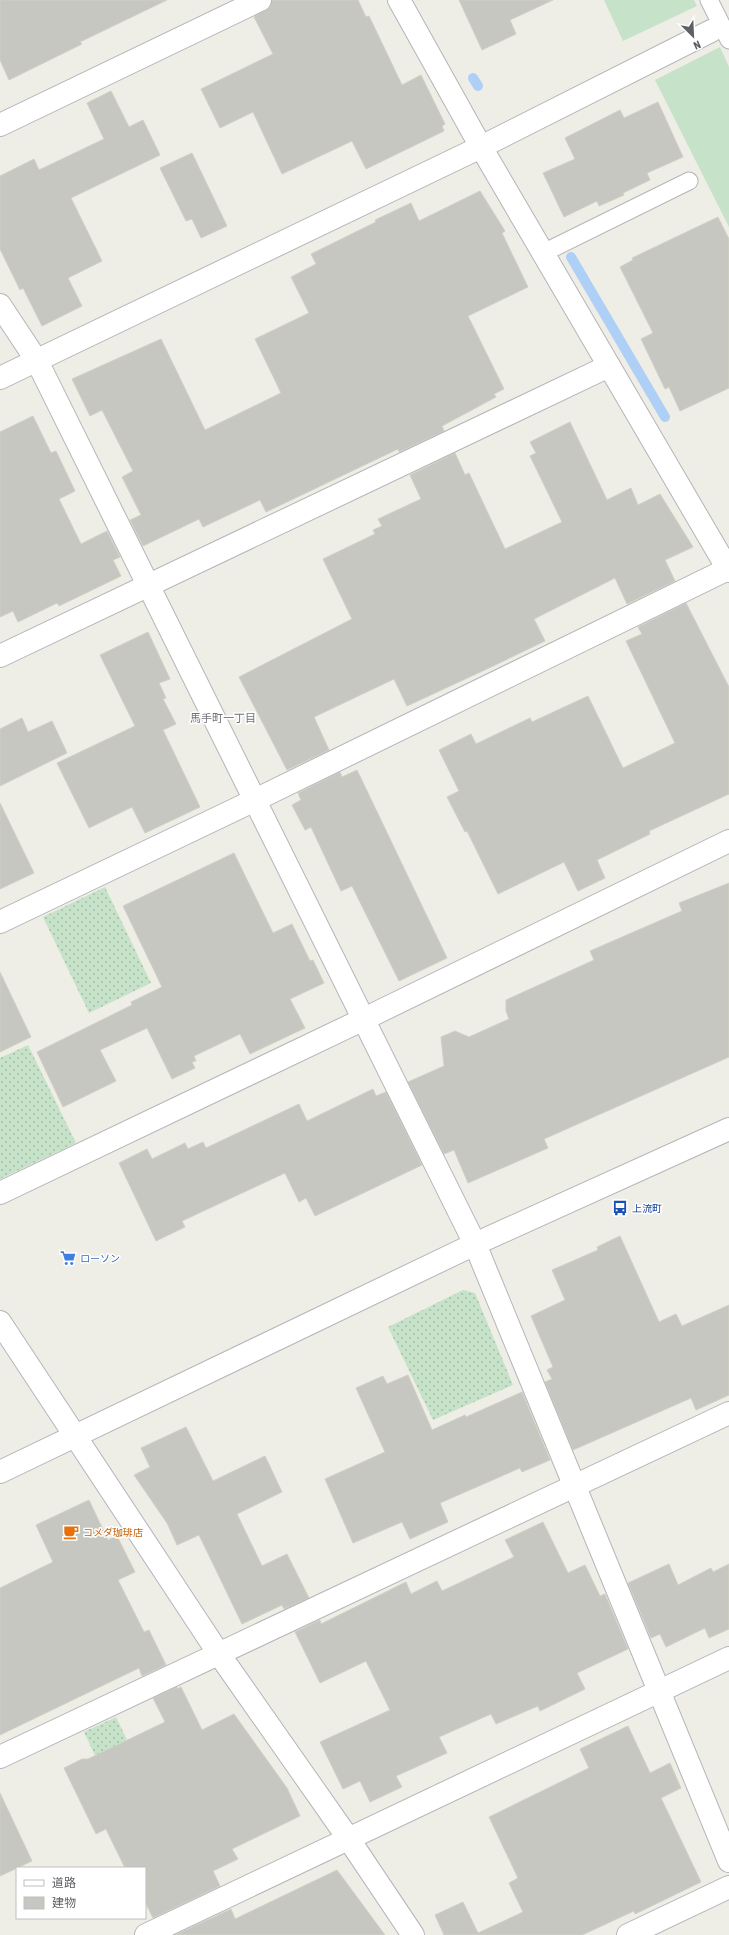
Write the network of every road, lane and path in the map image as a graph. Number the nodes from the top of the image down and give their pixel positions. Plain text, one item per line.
1 (260, 0) edge
2 (399, 0) edge
3 (710, 0) edge
4 (720, 35) edge
5 (0, 125) edge
6 (481, 147) junction
7 (689, 181) dead end
8 (543, 253) junction
9 (0, 305) edge
10 (37, 361) junction
11 (609, 366) junction
12 (0, 378) edge
13 (728, 570) edge
14 (149, 586) junction
15 (0, 656) edge
16 (255, 800) junction
17 (729, 841) edge
18 (0, 922) edge
19 (364, 1019) junction
20 (729, 1129) edge
21 (0, 1193) edge
22 (475, 1244) junction
23 (0, 1322) edge
24 (729, 1413) edge
25 (75, 1436) junction
26 (0, 1472) edge
27 (576, 1485) junction
28 (219, 1654) junction
29 (729, 1658) edge
30 (660, 1691) junction
31 (0, 1757) edge
32 (348, 1838) junction
33 (729, 1861) edge
34 (729, 1887) edge
35 (146, 1935) edge
36 (413, 1935) edge
37 (628, 1935) edge

1 - 5 street
2 - 6 street
3 - 4 lane
4 - 6 street
6 - 8 street
6 - 10 street
7 - 8 lane
8 - 11 street
9 - 10 street
10 - 12 street
10 - 14 street
11 - 13 street
11 - 14 street
13 - 16 street
14 - 15 street
14 - 16 street
16 - 18 street
16 - 19 street
17 - 19 street
19 - 21 street
19 - 22 street
20 - 22 street
22 - 25 street
22 - 27 street
23 - 25 street
24 - 27 street
25 - 26 street
25 - 28 street
27 - 28 street
27 - 30 street
28 - 31 street
28 - 32 street
29 - 30 street
30 - 32 street
30 - 33 street
32 - 35 street
32 - 36 street
34 - 37 street

